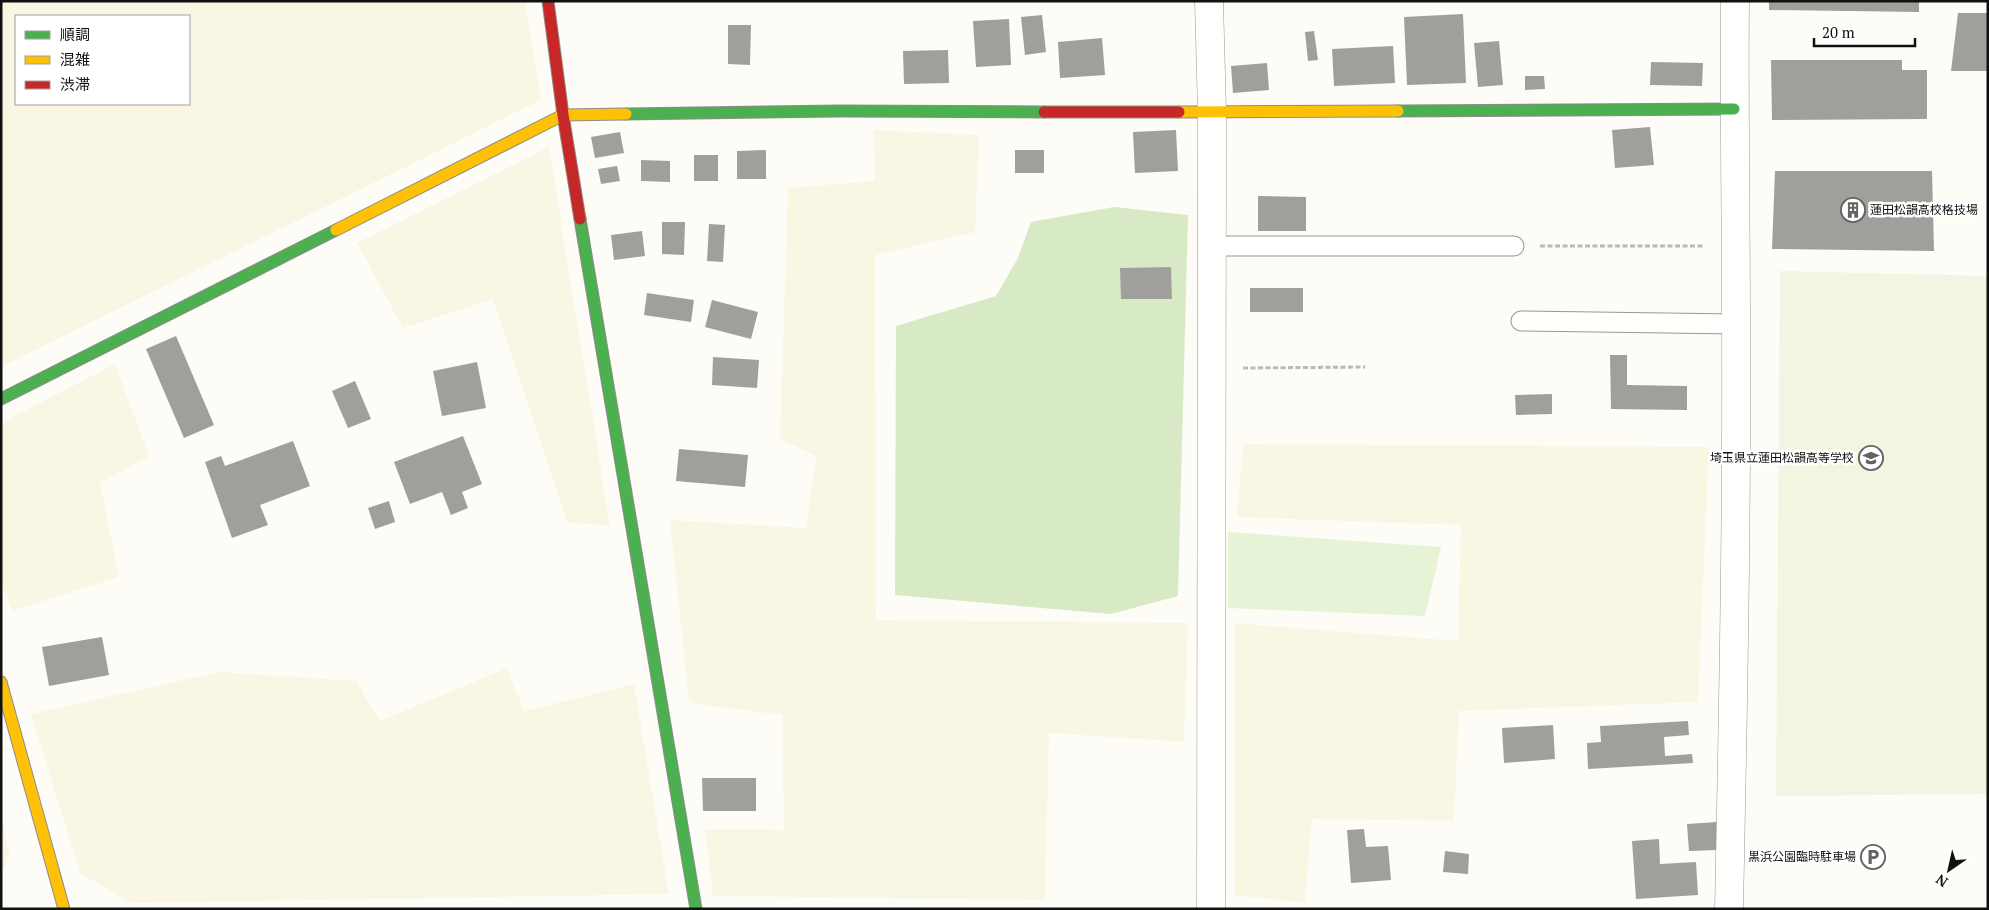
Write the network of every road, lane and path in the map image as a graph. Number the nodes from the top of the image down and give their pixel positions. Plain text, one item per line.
1 (548, 1) edge
2 (1209, 1) edge
3 (1735, 1) edge
4 (1734, 110) junction
5 (1212, 112) junction
6 (563, 115) junction
7 (1211, 246) junction
8 (1514, 246) joint
9 (1735, 246) junction
10 (1521, 321) dead end
11 (1736, 324) junction
12 (1364, 367) dead end
13 (1211, 368) junction
14 (1, 399) edge
15 (1, 682) edge
16 (64, 909) edge
17 (696, 909) edge
18 (1211, 909) edge
19 (1730, 909) edge

1 - 6 street
2 - 5 street
3 - 4 street
4 - 5 street
4 - 9 street
5 - 6 street
5 - 7 street
6 - 14 street
6 - 17 street
7 - 8 lane
7 - 13 street
8 - 9 path
9 - 11 street
10 - 11 lane
11 - 19 street
12 - 13 path
13 - 18 street
15 - 16 street

